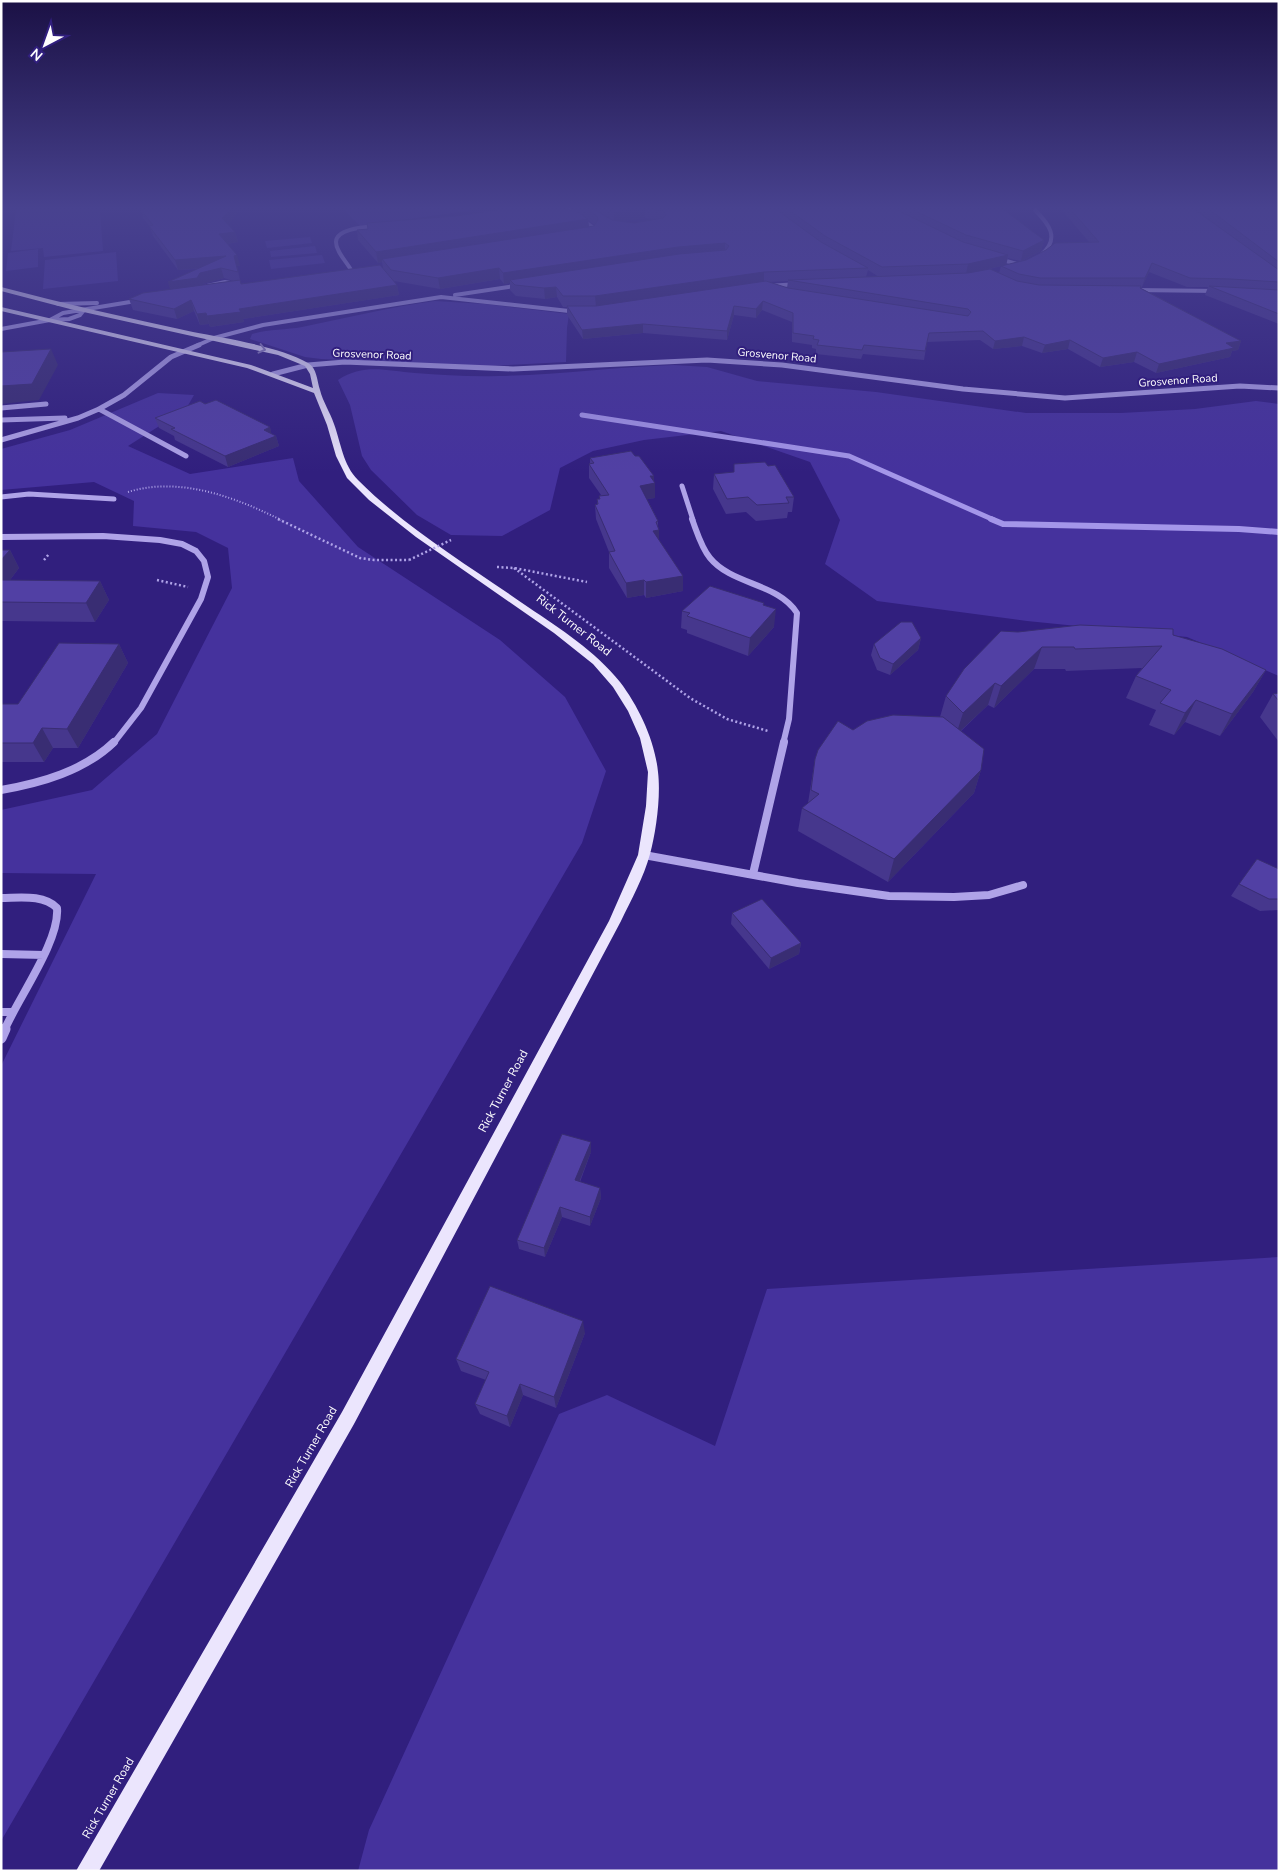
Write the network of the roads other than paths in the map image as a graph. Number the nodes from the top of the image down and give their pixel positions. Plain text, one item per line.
1 (31, 297) edge
2 (439, 297) edge
3 (444, 297) edge
4 (480, 297) edge
5 (482, 302) junction
6 (55, 304) junction
7 (1, 309) edge
8 (84, 310) junction
9 (582, 312) edge
10 (50, 320) junction
11 (1, 329) edge
12 (214, 338) junction
13 (184, 351) junction
14 (308, 365) junction
15 (273, 374) junction
16 (1279, 388) edge
17 (317, 392) junction
18 (46, 404) dead end
19 (1, 408) edge
20 (98, 409) junction
21 (78, 418) junction
22 (1, 420) edge
23 (1, 440) edge
24 (186, 456) dead end
25 (682, 486) dead end
26 (1, 497) edge
27 (114, 499) dead end
28 (1, 537) edge
29 (1, 790) edge
30 (644, 855) junction
31 (753, 874) junction
32 (1024, 884) dead end
33 (1, 898) edge
34 (1, 954) edge
35 (44, 955) junction
36 (1, 1012) edge
37 (12, 1012) junction
38 (1, 1038) edge
39 (86, 1871) edge

1 - 6 main road
2 - 12 street
3 - 5 street
4 - 5 street
5 - 9 street
6 - 8 main road
6 - 8 street
7 - 10 main road
8 - 10 street
8 - 12 main road
10 - 11 street
10 - 13 main road
12 - 13 street
12 -> 14 main road
13 - 15 main road
13 - 20 street
14 - 15 street, Grosvenor Road
14 - 16 street, Grosvenor Road
14 - 17 main road, Rick Turner Road
15 - 17 main road
17 - 30 main road, Rick Turner Road
18 - 19 street
20 - 21 street
20 - 24 street
21 - 22 street
21 - 23 street
25 - 31 street
26 - 27 street
28 - 29 street
30 - 31 street
30 - 39 main road, Rick Turner Road
31 - 32 street
33 - 35 street
34 - 35 street
35 - 37 street
36 - 37 street
37 - 38 street

